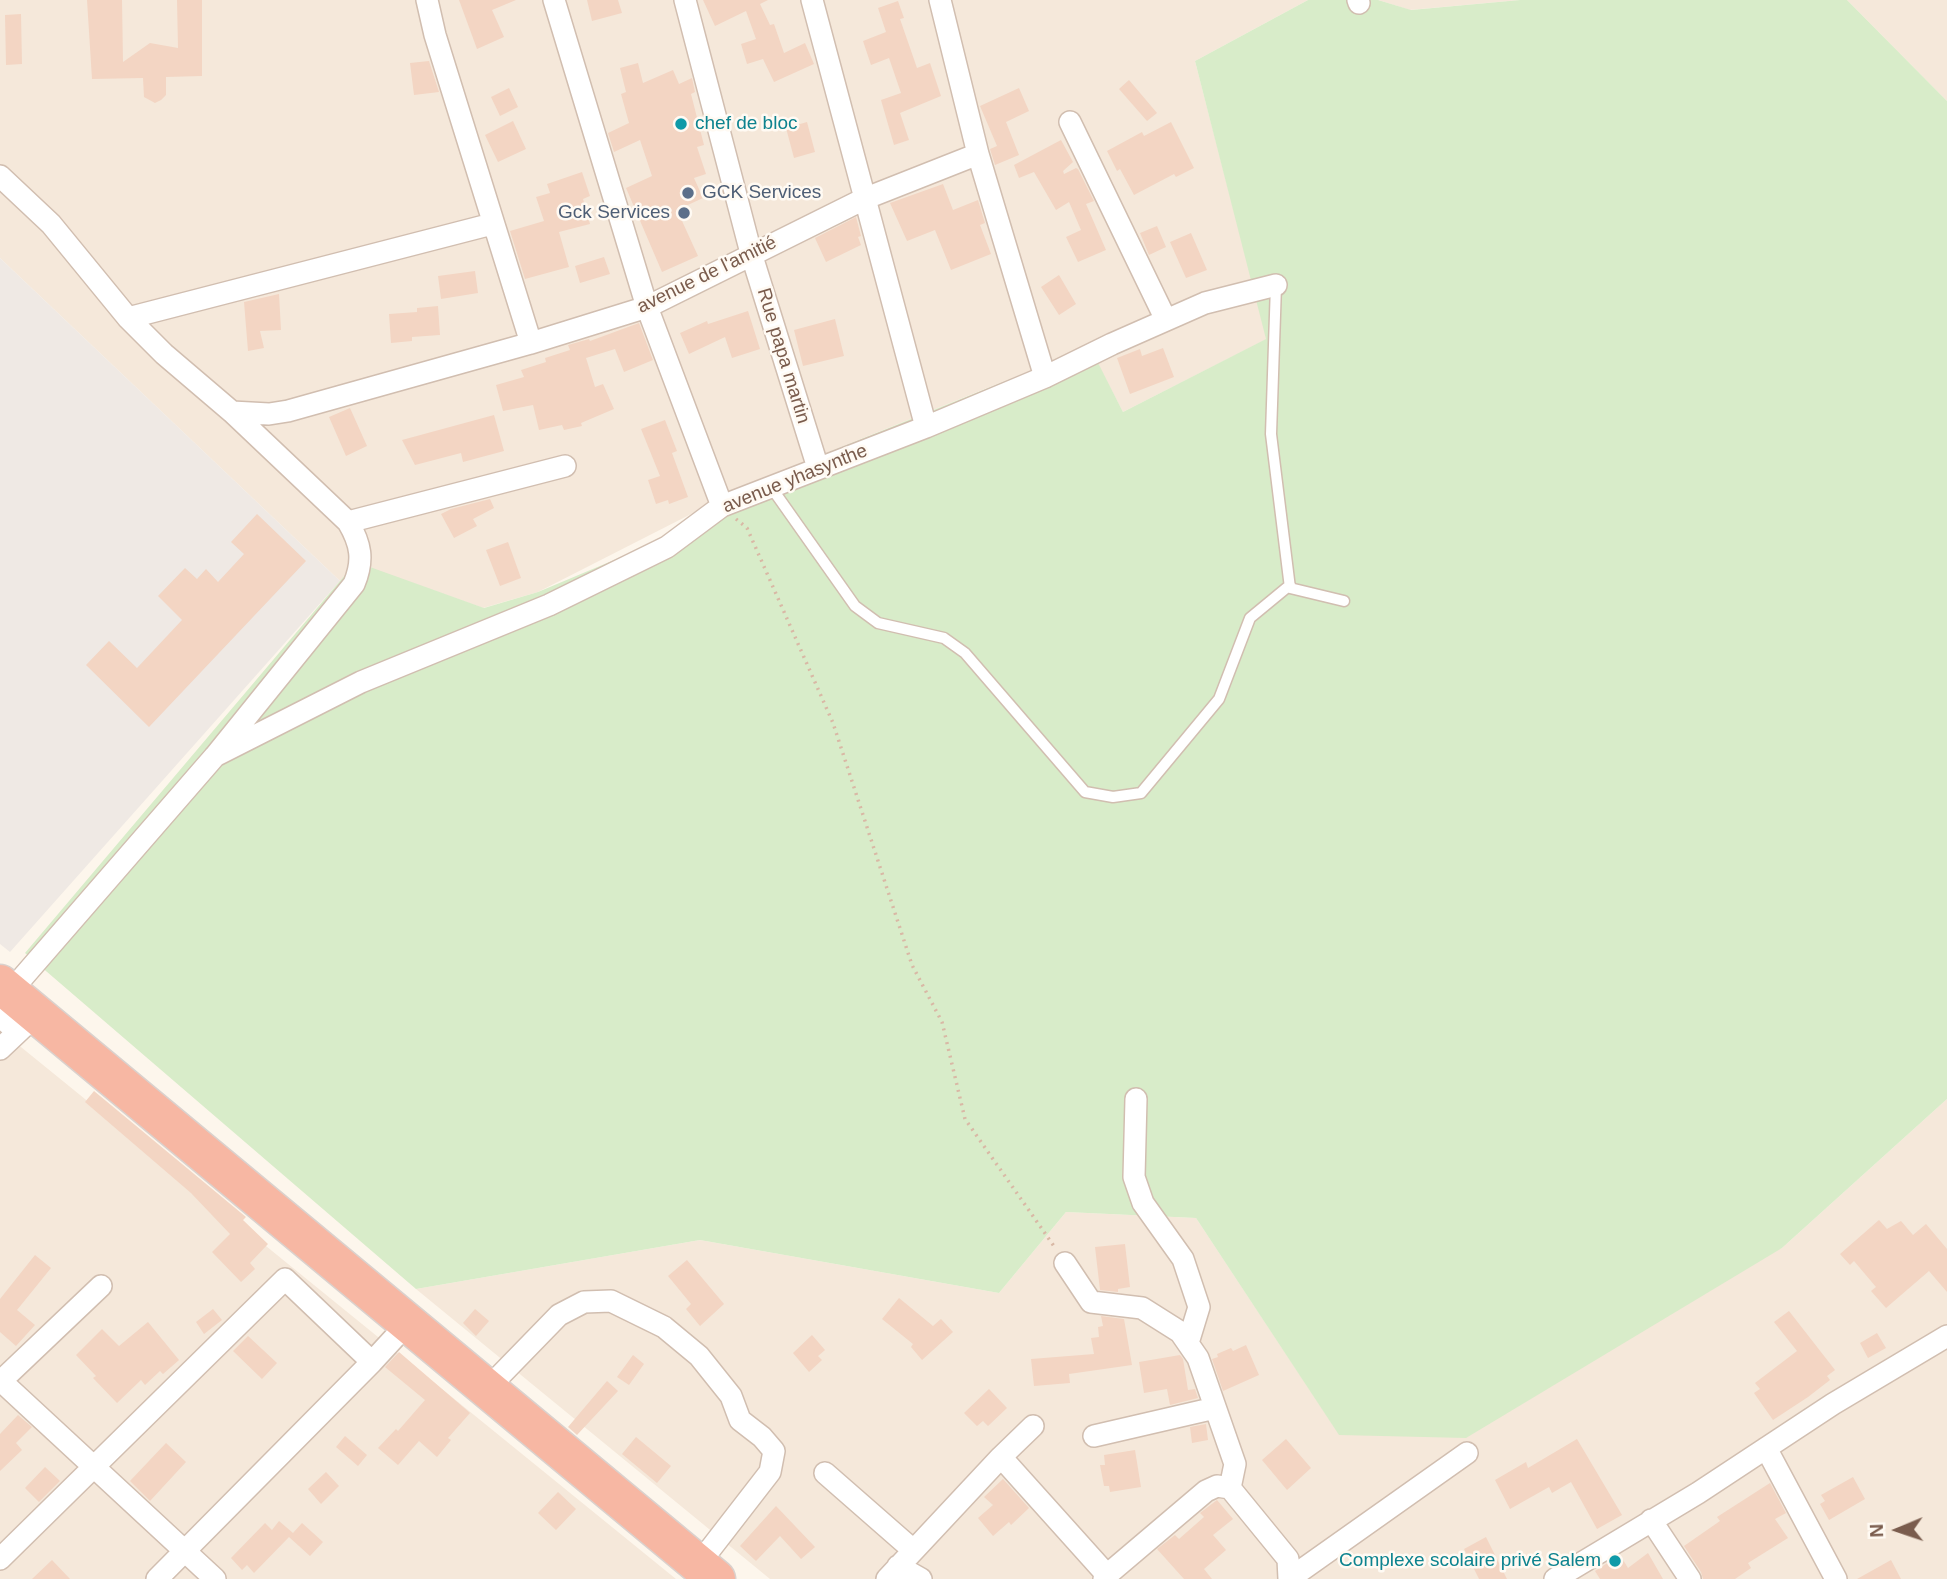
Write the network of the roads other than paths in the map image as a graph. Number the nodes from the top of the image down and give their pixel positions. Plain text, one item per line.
1 (427, 0) edge
2 (554, 0) edge
3 (685, 0) edge
4 (812, 0) edge
5 (940, 0) edge
6 (1070, 122) dead end
7 (978, 154) junction
8 (0, 176) edge
9 (864, 199) junction
10 (492, 224) junction
11 (751, 253) junction
12 (1276, 285) joint
13 (647, 307) junction
14 (128, 318) junction
15 (1166, 320) junction
16 (531, 344) junction
17 (1045, 377) junction
18 (232, 412) junction
19 (926, 427) junction
20 (565, 466) dead end
21 (818, 468) junction
22 (771, 487) junction
23 (722, 506) junction
24 (348, 522) junction
25 (1290, 585) junction
26 (1345, 601) dead end
27 (215, 756) junction
28 (13, 1008) edge
29 (0, 1049) edge
30 (1136, 1099) dead end
31 (1065, 1263) road end
32 (101, 1286) dead end
33 (408, 1323) junction
34 (1947, 1336) edge
35 (1188, 1343) junction
36 (372, 1362) junction
37 (1, 1381) edge
38 (487, 1389) junction
39 (1214, 1408) junction
40 (1033, 1426) dead end
41 (1094, 1436) dead end
42 (1766, 1448) junction
43 (1467, 1453) dead end
44 (1001, 1457) junction
45 (94, 1465) junction
46 (825, 1472) dead end
47 (1230, 1488) junction
48 (1651, 1520) junction
49 (183, 1551) junction
50 (0, 1559) edge
51 (899, 1565) edge
52 (707, 1572) edge
53 (1106, 1577) edge
54 (157, 1579) edge
55 (215, 1579) edge
56 (921, 1579) edge
57 (1289, 1579) edge
58 (1555, 1579) edge
59 (1690, 1579) edge
60 (1836, 1579) edge

1 - 10 street
2 - 13 street
3 - 11 street, Rue papa martin
4 - 9 street
5 - 7 street
6 - 15 street
7 - 9 street, avenue de l'amitié
7 - 17 street
8 - 14 street
9 - 11 street, avenue de l'amitié
9 - 19 street
10 - 14 street
10 - 16 street
11 - 13 street, avenue de l'amitié
11 - 21 street, Rue papa martin
12 - 15 street, avenue yhasynthe
12 - 25 lane
13 - 16 street, avenue de l'amitié
13 - 23 street
14 - 18 street
15 - 17 street, avenue yhasynthe
16 - 18 street, avenue de l'amitié
17 - 19 street, avenue yhasynthe
18 - 24 street
19 - 21 street, avenue yhasynthe
20 - 24 street
21 - 22 street, avenue yhasynthe
22 - 23 street, avenue yhasynthe
22 - 25 lane
23 - 27 street, avenue yhasynthe
24 - 27 street
25 - 26 lane
27 - 28 street
28 - 29 street
28 - 33 highway
30 - 35 street
31 - 35 street
32 - 37 street
33 - 36 street
33 - 38 highway
34 - 42 street
35 - 39 street
36 - 45 street
36 - 49 street
37 - 45 street
38 - 52 highway
38 - 52 street
39 - 41 street
39 - 47 street
40 - 44 street
42 - 48 street
42 - 60 street
43 - 57 street
44 - 51 street
44 - 53 street
45 - 49 street
45 - 50 street
46 - 51 street
47 - 53 street
47 - 57 street
48 - 58 street
48 - 59 street
49 - 54 street
49 - 55 street
51 - 56 street

